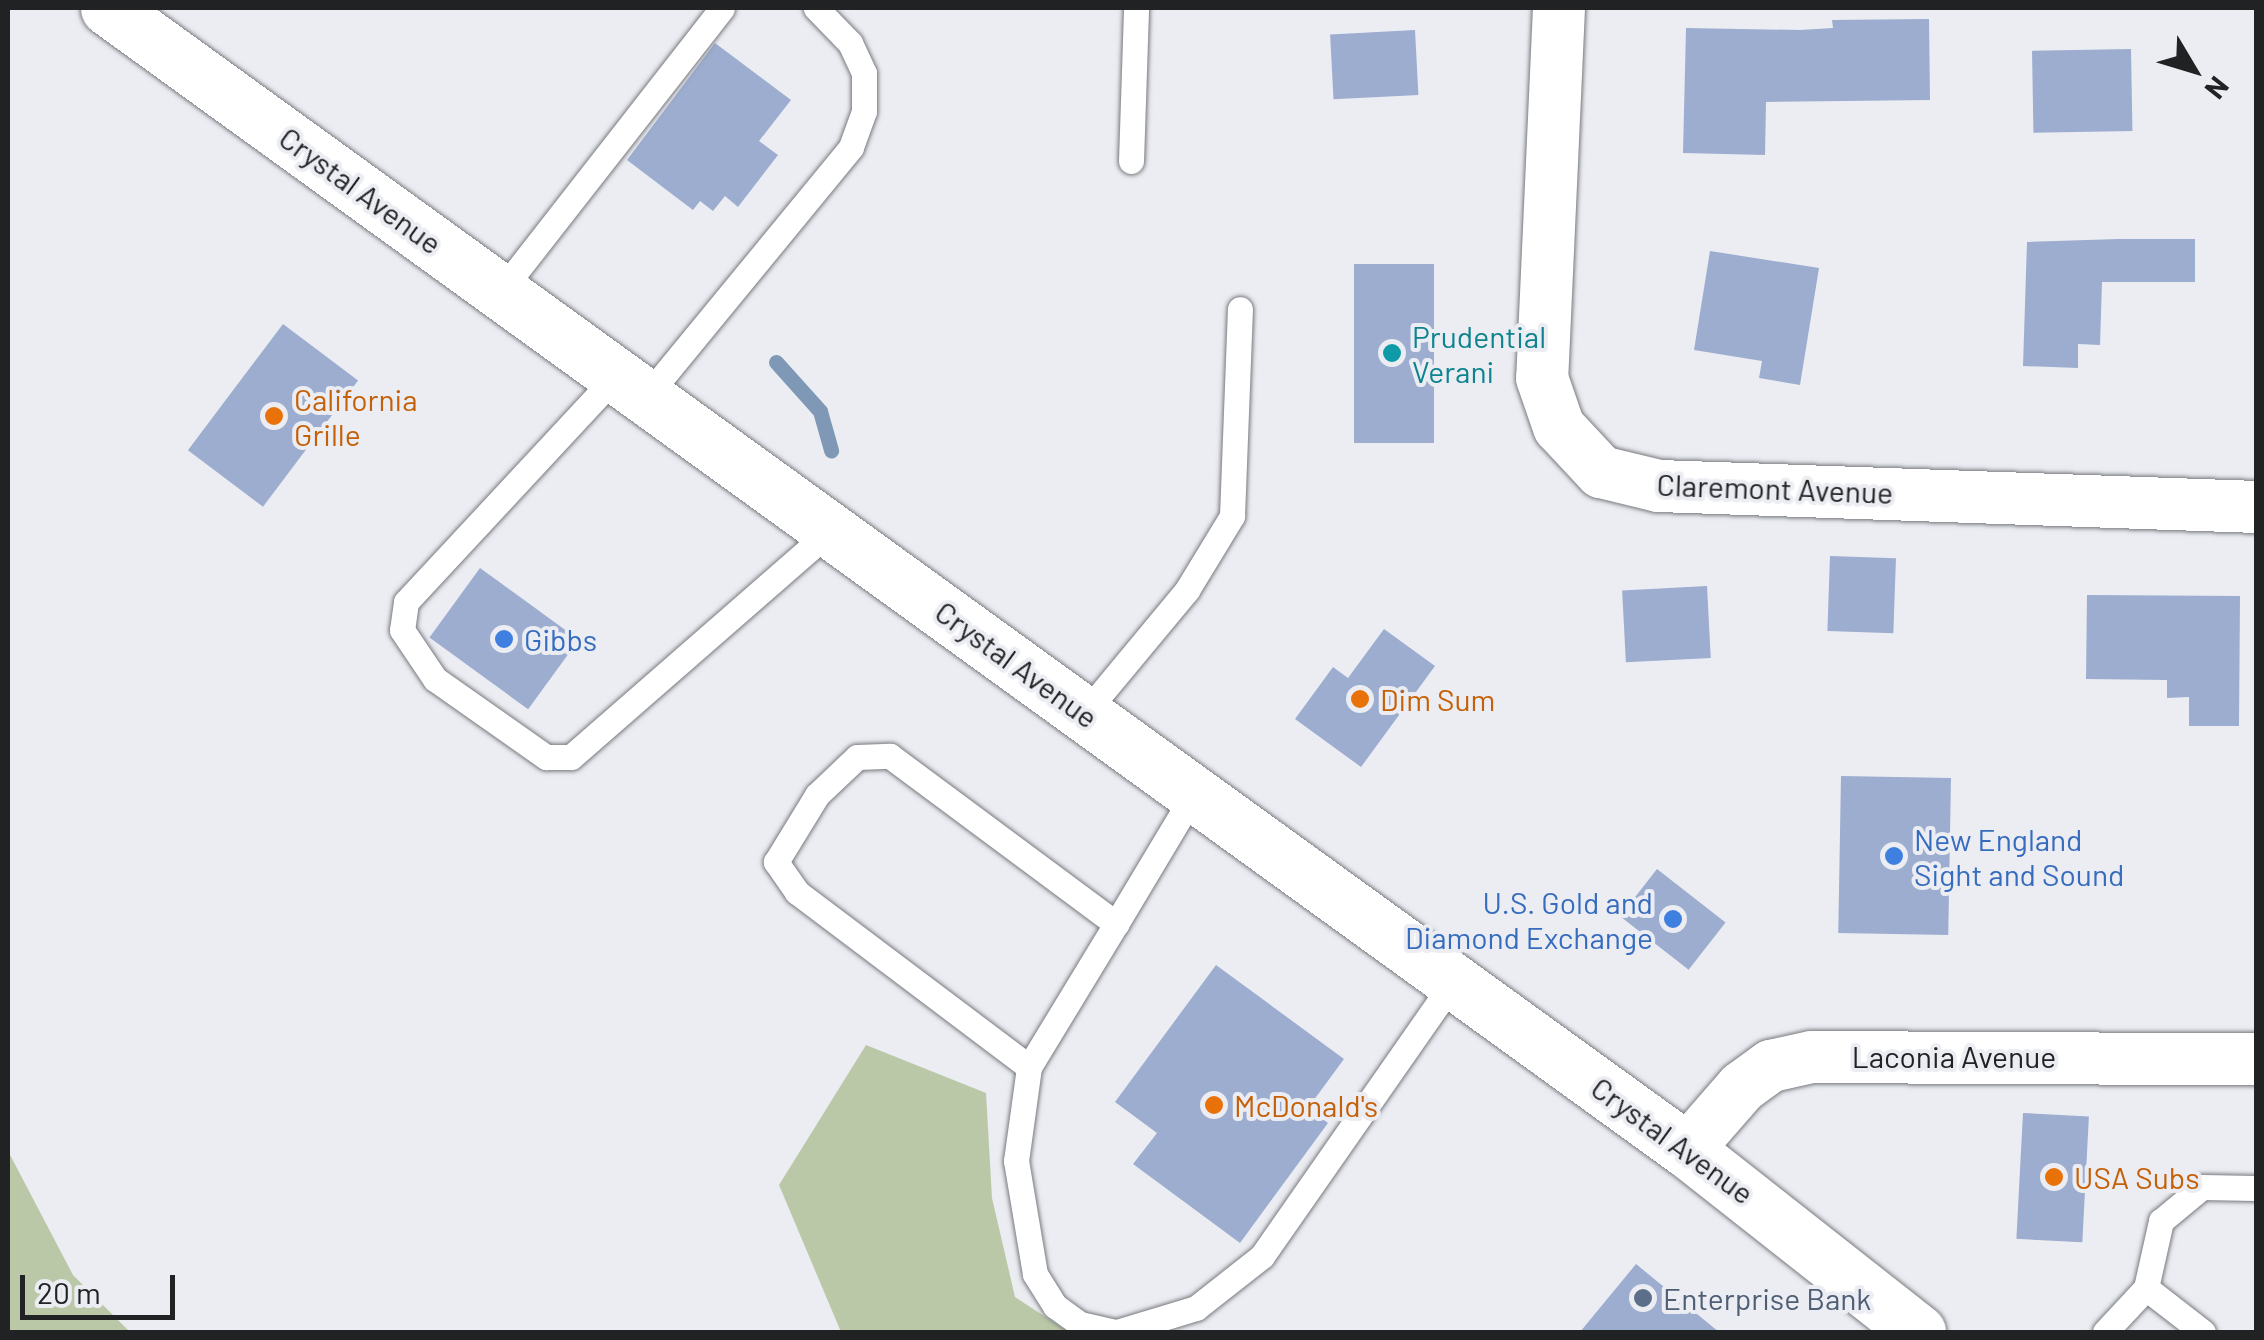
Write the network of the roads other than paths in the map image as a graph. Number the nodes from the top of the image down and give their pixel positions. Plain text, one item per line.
1 (722, 8) edge
2 (816, 8) edge
3 (1136, 8) edge
4 (1559, 8) edge
5 (139, 16) edge
6 (1130, 161) dead end
7 (501, 292) junction
8 (1240, 310) dead end
9 (631, 386) junction
10 (2256, 507) edge
11 (830, 530) junction
12 (1085, 713) junction
13 (1195, 792) junction
14 (1116, 924) junction
15 (1454, 981) junction
16 (2256, 1059) edge
17 (1029, 1068) junction
18 (1687, 1150) junction
19 (2256, 1188) edge
20 (2146, 1288) junction
21 (1116, 1332) edge
22 (1918, 1332) edge
23 (2105, 1332) edge
24 (2203, 1332) edge

1 - 7 lane
2 - 9 lane
3 - 6 lane
4 - 10 street, Claremont Avenue
5 - 7 main road, Crystal Avenue
7 - 9 main road, Crystal Avenue
8 - 12 lane
9 - 11 main road, Crystal Avenue
9 - 11 lane
11 - 12 main road, Crystal Avenue
12 - 13 main road, Crystal Avenue
13 - 14 lane
13 - 15 main road, Crystal Avenue
14 - 17 lane
14 - 17 lane
15 - 18 main road, Crystal Avenue
15 - 21 lane
16 - 18 street, Laconia Avenue
17 - 21 lane
18 - 22 main road, Crystal Avenue
19 - 20 lane
20 - 23 lane
20 - 24 lane

